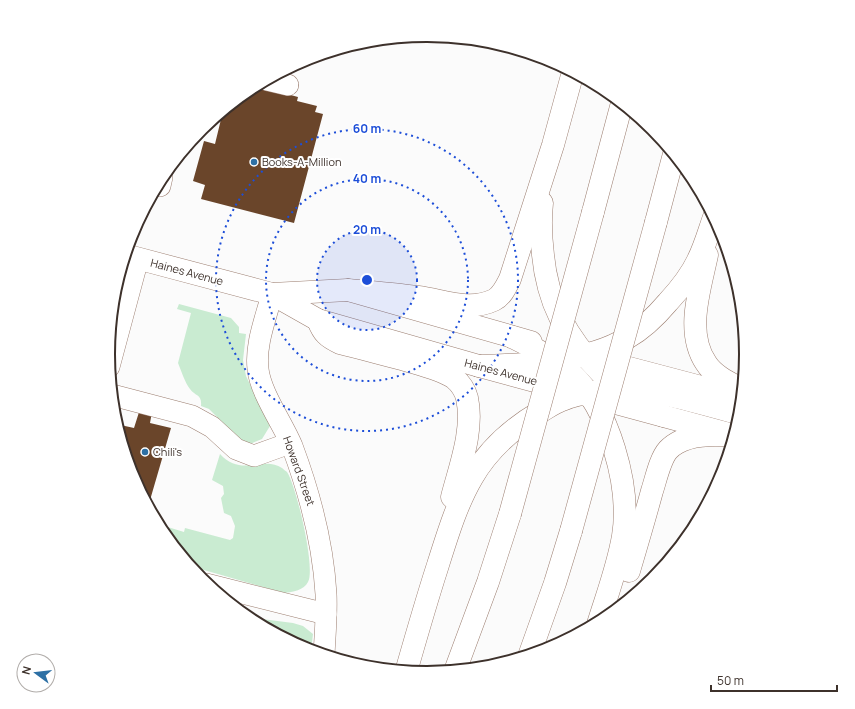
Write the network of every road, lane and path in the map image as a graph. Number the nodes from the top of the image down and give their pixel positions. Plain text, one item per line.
1 (572, 77) edge
2 (275, 82) edge
3 (288, 85) dead end
4 (620, 109) edge
5 (553, 145) junction
6 (672, 161) edge
7 (712, 225) edge
8 (713, 227) edge
9 (132, 257) edge
10 (348, 290) junction
11 (272, 294) junction
12 (117, 320) edge
13 (318, 320) junction
14 (512, 337) junction
15 (584, 355) junction
16 (553, 360) junction
17 (479, 366) junction
18 (738, 387) edge
19 (620, 388) junction
20 (587, 394) junction
21 (737, 396) edge
22 (118, 397) edge
23 (734, 412) edge
24 (664, 416) junction
25 (729, 433) edge
26 (729, 435) edge
27 (290, 443) junction
28 (219, 587) edge
29 (616, 604) edge
30 (425, 607) junction
31 (326, 614) junction
32 (601, 614) edge
33 (324, 649) edge
34 (532, 649) edge
35 (457, 665) edge
36 (408, 666) edge

1 - 5 main road
2 - 3 street
4 - 35 main road, bridge
5 - 10 main road
5 - 15 main road
6 - 34 main road, bridge
7 - 15 main road
8 - 18 main road
9 - 11 main road, Haines Avenue
9 - 12 street
10 - 11 main road, Haines Avenue
10 - 14 main road, Haines Avenue
11 - 13 main road, Haines Avenue
11 - 27 street, Howard Street
13 - 17 main road, Haines Avenue
13 - 30 main road
14 - 15 main road, Haines Avenue
14 - 16 main road
15 - 16 main road
15 - 19 main road
15 - 21 main road, Haines Avenue
16 - 17 main road
16 - 20 main road
17 - 20 main road, Haines Avenue
19 - 20 main road
19 - 23 main road
19 - 24 main road
20 - 24 main road, Haines Avenue
20 - 30 main road
20 - 32 main road
22 - 27 street
24 - 25 main road, Haines Avenue
26 - 29 main road
27 - 31 street, Howard Street
28 - 31 street
30 - 36 main road
31 - 33 street, Howard Street

